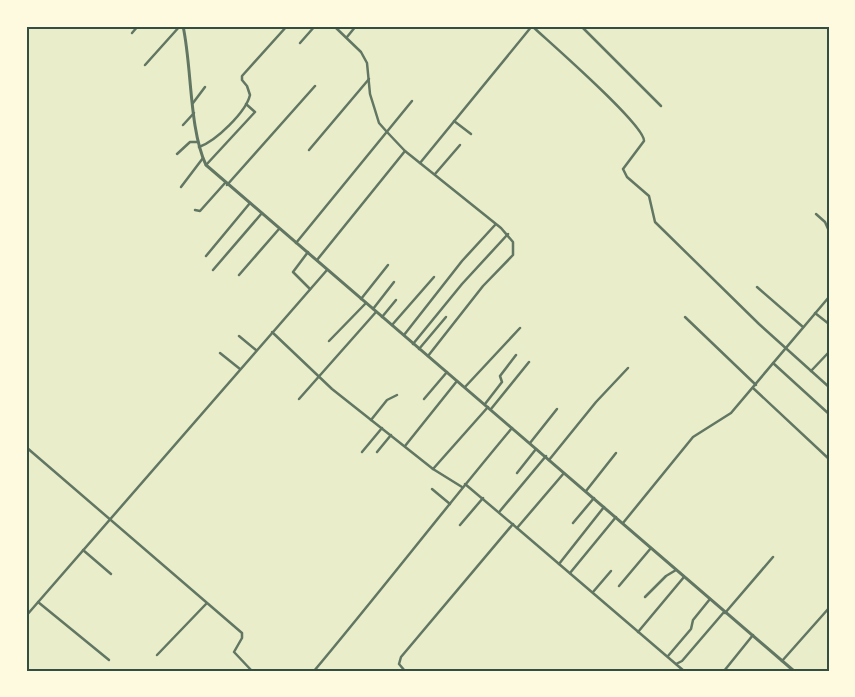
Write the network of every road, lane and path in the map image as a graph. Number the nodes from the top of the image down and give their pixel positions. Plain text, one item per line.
1 (138, 26) edge
2 (182, 26) edge
3 (287, 26) edge
4 (315, 26) edge
5 (334, 26) edge
6 (356, 26) edge
7 (581, 26) edge
8 (132, 33) dead end
9 (347, 37) junction
10 (300, 43) dead end
11 (145, 64) dead end
12 (370, 79) junction
13 (315, 86) dead end
14 (205, 87) dead end
15 (412, 101) dead end
16 (193, 103) junction
17 (246, 104) junction
18 (661, 106) dead end
19 (194, 113) junction
20 (454, 121) junction
21 (183, 125) dead end
22 (387, 132) junction
23 (471, 134) dead end
24 (198, 142) junction
25 (460, 145) dead end
26 (199, 146) junction
27 (309, 150) dead end
28 (405, 151) junction
29 (177, 154) dead end
30 (203, 158) junction
31 (420, 162) junction
32 (206, 165) junction
33 (435, 174) junction
34 (226, 184) junction
35 (181, 187) dead end
36 (250, 203) junction
37 (195, 210) dead end
38 (262, 213) junction
39 (816, 214) dead end
40 (495, 225) junction
41 (279, 229) junction
42 (829, 231) edge
43 (508, 234) junction
44 (296, 243) junction
45 (308, 252) junction
46 (206, 256) dead end
47 (317, 260) junction
48 (388, 265) dead end
49 (213, 270) dead end
50 (327, 270) junction
51 (239, 275) dead end
52 (434, 277) dead end
53 (394, 282) dead end
54 (757, 287) dead end
55 (310, 289) junction
56 (829, 297) edge
57 (361, 299) junction
58 (396, 300) dead end
59 (366, 302) junction
60 (375, 310) junction
61 (815, 313) junction
62 (382, 317) junction
63 (685, 317) dead end
64 (446, 318) dead end
65 (829, 324) edge
66 (392, 325) junction
67 (803, 327) junction
68 (520, 328) dead end
69 (272, 332) junction
70 (404, 335) junction
71 (239, 336) dead end
72 (329, 341) dead end
73 (413, 344) junction
74 (786, 348) junction
75 (419, 349) junction
76 (256, 350) junction
77 (829, 352) edge
78 (220, 353) dead end
79 (516, 355) dead end
80 (428, 356) junction
81 (827, 356) edge
82 (528, 362) dead end
83 (773, 363) junction
84 (628, 368) dead end
85 (240, 369) junction
86 (811, 371) junction
87 (447, 372) junction
88 (319, 376) junction
89 (457, 381) junction
90 (756, 385) junction
91 (465, 387) junction
92 (829, 387) edge
93 (753, 388) junction
94 (398, 395) dead end
95 (299, 399) dead end
96 (424, 399) dead end
97 (488, 407) junction
98 (557, 409) dead end
99 (829, 414) edge
100 (371, 420) junction
101 (382, 428) junction
102 (512, 428) junction
103 (391, 435) junction
104 (530, 443) junction
105 (405, 446) junction
106 (26, 447) edge
107 (536, 449) junction
108 (362, 452) dead end
109 (377, 452) dead end
110 (616, 453) dead end
111 (546, 456) junction
112 (829, 459) edge
113 (550, 460) junction
114 (433, 469) junction
115 (517, 472) dead end
116 (564, 473) junction
117 (465, 484) junction
118 (462, 487) junction
119 (432, 489) dead end
120 (586, 492) junction
121 (482, 498) junction
122 (594, 498) junction
123 (450, 504) junction
124 (604, 507) junction
125 (500, 512) junction
126 (616, 517) junction
127 (110, 519) junction
128 (573, 523) dead end
129 (623, 523) junction
130 (513, 524) junction
131 (460, 525) dead end
132 (517, 528) junction
133 (651, 548) junction
134 (83, 550) junction
135 (773, 557) dead end
136 (560, 564) junction
137 (676, 570) junction
138 (611, 571) dead end
139 (570, 573) junction
140 (111, 574) dead end
141 (684, 577) junction
142 (619, 586) dead end
143 (593, 592) junction
144 (645, 597) dead end
145 (710, 599) junction
146 (38, 602) junction
147 (206, 604) junction
148 (829, 608) edge
149 (724, 612) junction
150 (26, 616) edge
151 (638, 632) junction
152 (753, 635) junction
153 (156, 655) dead end
154 (668, 656) junction
155 (110, 660) dead end
156 (782, 661) junction
157 (676, 664) junction
158 (252, 671) edge
159 (314, 671) edge
160 (405, 671) edge
161 (684, 671) edge
162 (724, 671) edge
163 (794, 671) edge

1 - 8 street
2 - 11 street
2 - 16 street
3 - 17 street
4 - 10 street
5 - 9 street
6 - 9 street
7 - 18 street
9 - 12 street
12 - 22 street
12 - 27 street
13 - 34 street
14 - 16 street
15 - 22 street
16 - 19 street
17 - 26 street
17 - 32 street
19 - 21 street
19 - 24 street
20 - 23 street
20 - 31 street
20 - 74 street
22 - 28 street
22 - 44 street
24 - 26 street
24 - 29 street
25 - 33 street
26 - 30 street
28 - 31 street
28 - 47 street
30 - 32 street
30 - 35 street
31 - 33 street
32 - 34 street
33 - 40 street
34 - 36 street
34 - 37 street
36 - 38 street
36 - 46 street
38 - 41 street
38 - 49 street
39 - 42 street
40 - 43 street
40 - 70 street
41 - 44 street
41 - 51 street
43 - 73 street
43 - 80 street
44 - 45 street
45 - 47 street
45 - 55 street
47 - 50 street
48 - 57 street
50 - 55 street
50 - 57 street
52 - 66 street
53 - 60 street
54 - 67 street
55 - 69 street
56 - 61 street
57 - 59 street
58 - 62 street
59 - 60 street
59 - 72 street
60 - 62 street
60 - 88 street
61 - 65 street
61 - 67 street
62 - 66 street
63 - 90 street
64 - 75 street
66 - 70 street
67 - 74 street
68 - 91 street
69 - 76 street
69 - 88 street
70 - 73 street
71 - 76 street
73 - 75 street
74 - 83 street
74 - 86 street
75 - 80 street
76 - 85 street
77 - 81 street
78 - 85 street
79 - 97 street
80 - 87 street
81 - 86 street
82 - 97 street
83 - 90 street
83 - 99 street
84 - 113 street
85 - 127 street
86 - 92 street
87 - 89 street
87 - 96 street
88 - 95 street
88 - 100 street
89 - 91 street
89 - 105 street
90 - 93 street
91 - 97 street
93 - 112 street
93 - 129 street
94 - 100 street
97 - 102 street
97 - 114 street
98 - 104 street
100 - 101 street
101 - 103 street
101 - 108 street
102 - 104 street
102 - 117 street
103 - 105 street
103 - 109 street
104 - 107 street
105 - 114 street
106 - 127 street
107 - 111 street
107 - 115 street
110 - 120 street
111 - 113 street
111 - 125 street
113 - 116 street
114 - 118 street
116 - 120 street
116 - 132 street
117 - 118 street
117 - 121 street
118 - 123 street
119 - 123 street
120 - 122 street
121 - 125 street
121 - 131 street
122 - 124 street
122 - 128 street
123 - 159 street
124 - 126 street
124 - 136 street
125 - 130 street
126 - 129 street
126 - 139 street
127 - 134 street
127 - 147 street
129 - 133 street
130 - 132 street
130 - 160 street
132 - 136 street
133 - 137 street
133 - 142 street
134 - 140 street
134 - 146 street
135 - 149 street
136 - 139 street
137 - 141 street
137 - 144 street
138 - 143 street
139 - 143 street
141 - 145 street
141 - 151 street
143 - 151 street
145 - 149 street
145 - 154 street
146 - 150 street
146 - 155 street
147 - 153 street
147 - 158 street
148 - 156 street
149 - 152 street
149 - 157 street
151 - 154 street
152 - 156 street
152 - 162 street
154 - 157 street
156 - 163 street
157 - 161 street

